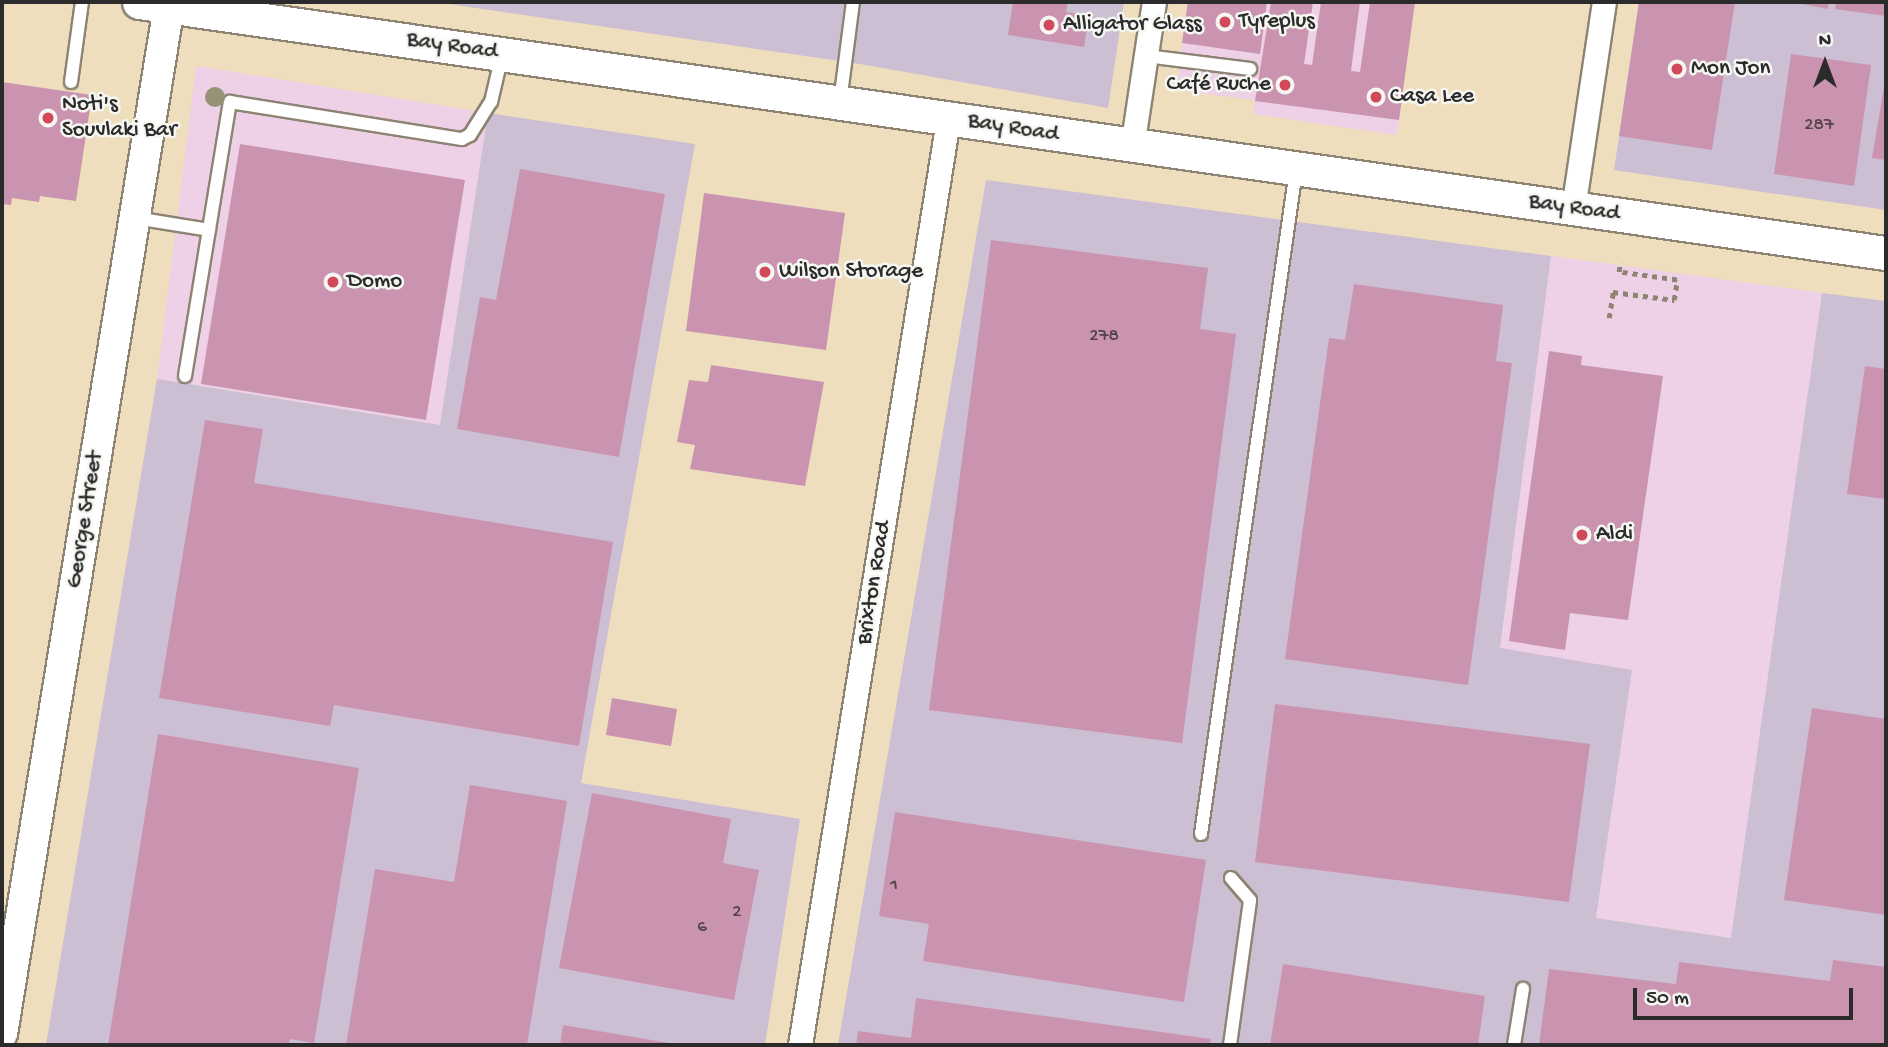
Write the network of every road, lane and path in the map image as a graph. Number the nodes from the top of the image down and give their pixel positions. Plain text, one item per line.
1 (82, 2) edge
2 (853, 2) edge
3 (1154, 2) edge
4 (1604, 2) edge
5 (154, 4) edge
6 (502, 55) junction
7 (1146, 55) junction
8 (1250, 69) dead end
9 (71, 82) dead end
10 (840, 104) junction
11 (948, 120) junction
12 (1132, 148) junction
13 (1296, 170) junction
14 (1573, 209) junction
15 (135, 218) junction
16 (209, 230) junction
17 (1886, 253) edge
18 (1620, 262) dead end
19 (1609, 318) dead end
20 (186, 376) dead end
21 (1201, 834) dead end
22 (1231, 878) dead end
23 (1523, 989) dead end
24 (2, 1034) edge
25 (800, 1045) edge
26 (1230, 1045) edge
27 (1514, 1045) edge

1 - 9 lane
2 - 10 lane
3 - 7 street
4 - 14 street
5 - 6 main road, Bay Road
5 - 15 street, George Street
6 - 10 main road, Bay Road
6 - 16 lane
7 - 8 lane
7 - 12 street
10 - 11 main road, Bay Road
11 - 12 main road, Bay Road
11 - 25 street, Brixton Road
12 - 13 main road, Bay Road
13 - 14 main road, Bay Road
13 - 21 lane
14 - 17 main road, Bay Road
15 - 16 lane
15 - 24 street, George Street
16 - 20 lane
18 - 19 path
22 - 26 lane
23 - 27 lane

